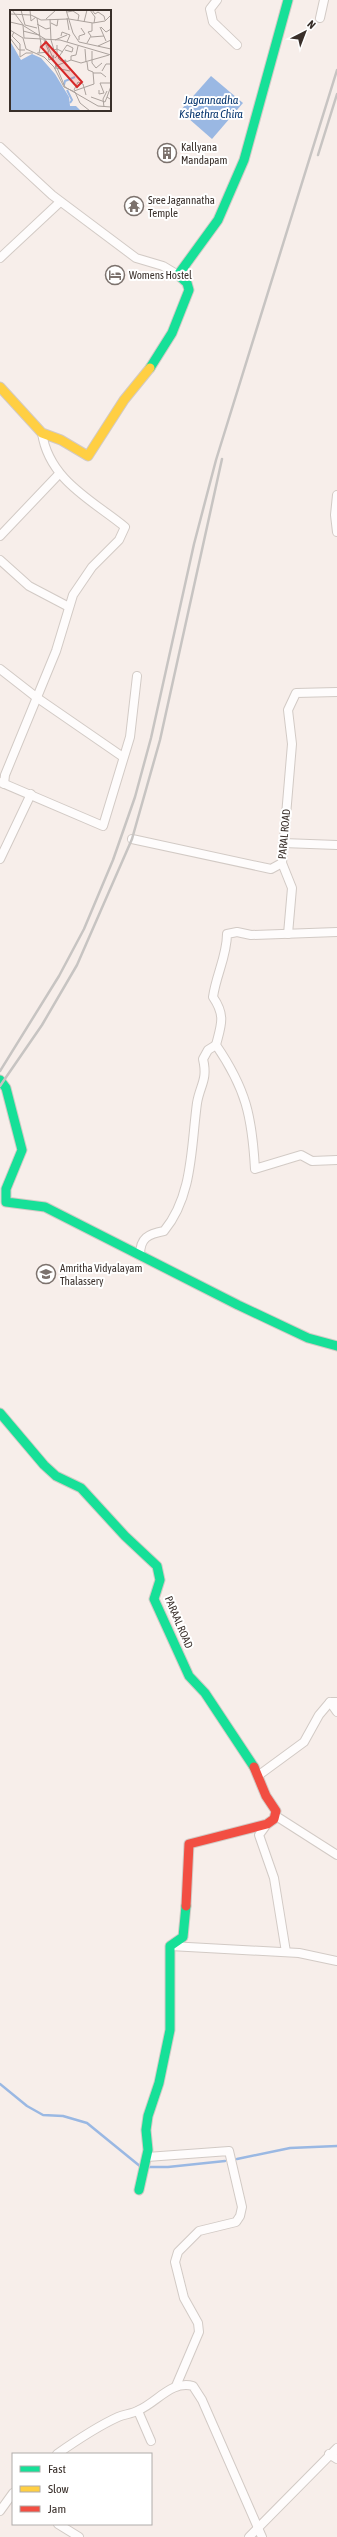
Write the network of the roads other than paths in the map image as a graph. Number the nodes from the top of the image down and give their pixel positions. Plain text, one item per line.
1 (217, 0) edge
2 (288, 0) edge
3 (324, 0) edge
4 (320, 18) dead end
5 (237, 45) dead end
6 (0, 147) edge
7 (60, 202) junction
8 (0, 258) edge
9 (178, 275) junction
10 (0, 387) edge
11 (42, 433) junction
12 (60, 474) junction
13 (337, 495) edge
14 (337, 532) edge
15 (0, 536) edge
16 (0, 560) edge
17 (69, 608) junction
18 (0, 669) edge
19 (138, 676) dead end
20 (337, 692) edge
21 (36, 697) junction
22 (123, 757) junction
23 (2, 783) edge
24 (31, 794) junction
25 (132, 839) dead end
26 (283, 843) junction
27 (337, 845) edge
28 (0, 859) edge
29 (282, 863) junction
30 (337, 932) edge
31 (288, 934) junction
32 (216, 1045) junction
33 (0, 1080) edge
34 (337, 1160) edge
35 (140, 1255) junction
36 (337, 1346) edge
37 (0, 1412) edge
38 (334, 1702) edge
39 (337, 1712) edge
40 (259, 1775) junction
41 (276, 1816) junction
42 (267, 1824) junction
43 (337, 1855) edge
44 (170, 1946) junction
45 (286, 1952) junction
46 (337, 1961) edge
47 (146, 2160) junction
48 (139, 2190) dead end
49 (176, 2386) junction
50 (138, 2411) junction
51 (151, 2441) dead end
52 (337, 2448) edge
53 (59, 2453) edge
54 (329, 2454) junction
55 (337, 2459) edge
56 (12, 2496) edge
57 (0, 2510) edge
58 (60, 2525) edge
59 (259, 2527) junction
60 (79, 2537) edge
61 (249, 2537) edge
62 (262, 2537) edge

1 - 5 street
2 - 9 street
3 - 4 street
6 - 7 street
7 - 8 street
7 - 9 street
9 - 11 street
10 - 11 street
11 - 12 street
12 - 15 street
12 - 17 street
13 - 14 street
16 - 17 street
17 - 21 street
18 - 21 street
19 - 22 street
20 - 26 street, PARAL ROAD
21 - 22 street
21 - 23 street
22 - 24 street
23 - 24 street
24 - 28 street
25 - 29 street, PARAL ROAD
26 - 27 street
26 - 29 street, PARAL ROAD
29 - 31 street
30 - 31 street
31 - 32 street
32 - 34 street
32 - 35 street
33 - 35 street
35 - 36 street
37 - 40 street, PARAAL ROAD
38 - 39 street
38 - 40 street
40 - 41 street, PARAAL ROAD
41 - 42 street
41 - 43 street
42 - 44 street
42 - 45 street
44 - 45 street
44 - 47 street
45 - 46 street
47 - 48 street
47 - 49 street
49 - 50 street
49 - 59 street
50 - 51 street
50 - 53 street
52 - 54 street
54 - 55 street
54 - 59 street
56 - 57 street
58 - 60 street
59 - 61 street
59 - 62 street

